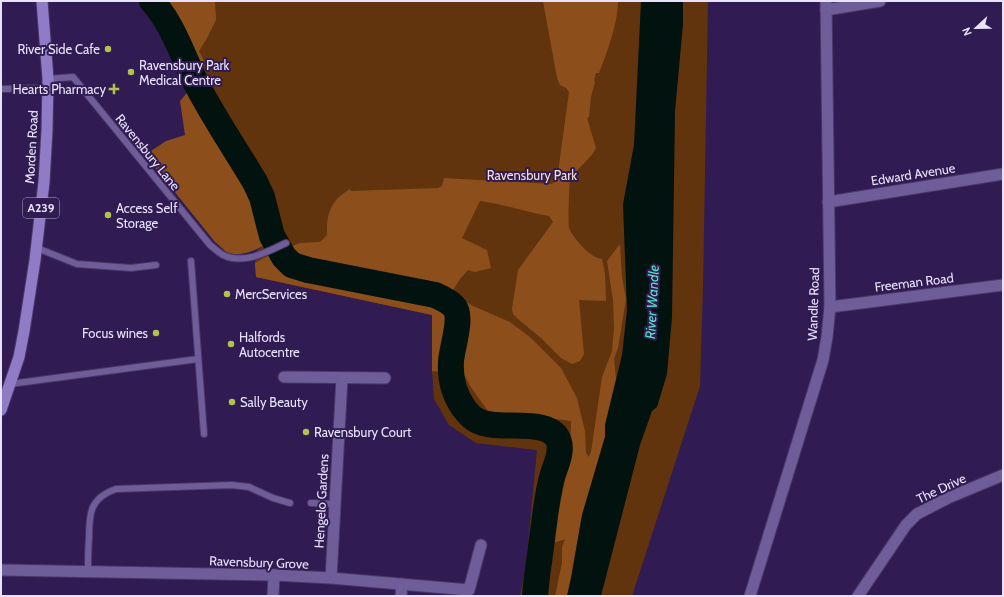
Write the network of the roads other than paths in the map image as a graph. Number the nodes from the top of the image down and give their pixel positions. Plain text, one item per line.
1 (42, 1) edge
2 (880, 1) edge
3 (826, 5) edge
4 (47, 84) junction
5 (1, 89) edge
6 (1003, 174) edge
7 (828, 202) junction
8 (286, 243) dead end
9 (37, 248) junction
10 (191, 261) dead end
11 (156, 265) dead end
12 (1003, 284) edge
13 (830, 307) junction
14 (198, 359) junction
15 (284, 377) dead end
16 (342, 378) junction
17 (385, 378) dead end
18 (10, 384) junction
19 (1, 410) edge
20 (204, 434) dead end
21 (1003, 476) edge
22 (290, 503) dead end
23 (311, 503) dead end
24 (335, 504) junction
25 (481, 545) dead end
26 (1, 570) edge
27 (88, 572) junction
28 (274, 575) junction
29 (331, 578) junction
30 (402, 584) junction
31 (273, 596) edge
32 (401, 596) edge
33 (750, 596) edge
34 (858, 596) edge

1 - 4 main road, Morden Road / A239
2 - 3 street
3 - 7 street, Wandle Road
4 - 5 lane
4 - 8 lane, Ravensbury Lane
4 - 9 main road, Morden Road / A239
6 - 7 street, Edward Avenue
7 - 13 street, Wandle Road
9 - 11 lane
9 - 18 main road, Morden Road / A239
10 - 14 lane
12 - 13 street, Freeman Road
13 - 33 street, Wandle Road
14 - 18 lane
14 - 20 lane
15 - 16 street
16 - 17 street
16 - 24 street, Hengelo Gardens
18 - 19 main road, Morden Road / A239
21 - 34 street, The Drive
22 - 27 lane
23 - 24 lane
24 - 29 street, Hengelo Gardens
25 - 30 street, Ravensbury Grove
26 - 27 street, Ravensbury Grove
27 - 28 street, Ravensbury Grove
28 - 29 street, Ravensbury Grove
28 - 31 street
29 - 30 street, Ravensbury Grove
30 - 32 street

